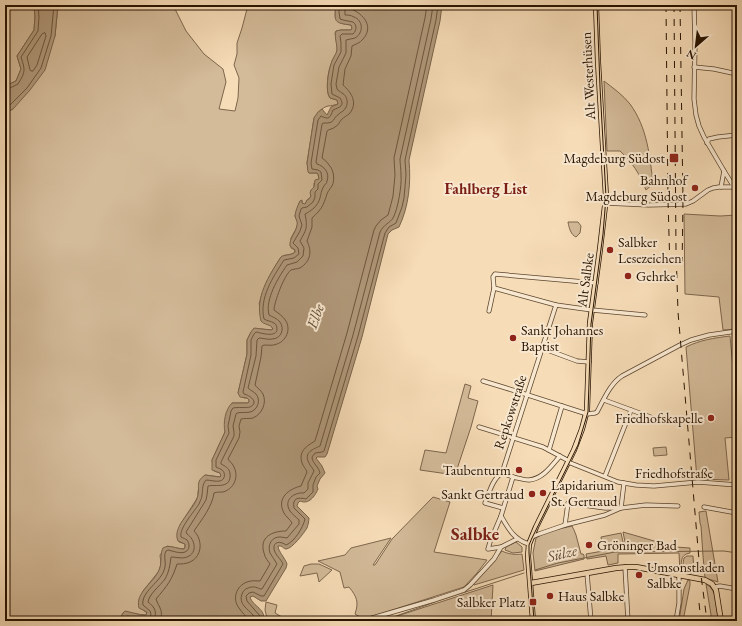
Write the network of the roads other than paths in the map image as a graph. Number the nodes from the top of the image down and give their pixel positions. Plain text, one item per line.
1 (596, 5) edge
2 (694, 5) edge
3 (694, 67) junction
4 (737, 74) edge
5 (737, 135) edge
6 (707, 144) junction
7 (603, 146) joint
8 (724, 171) junction
9 (722, 187) junction
10 (736, 187) edge
11 (605, 204) junction
12 (596, 283) junction
13 (494, 288) junction
14 (556, 305) junction
15 (489, 310) dead end
16 (592, 310) junction
17 (644, 315) dead end
18 (737, 331) edge
19 (542, 348) junction
20 (589, 362) junction
21 (483, 381) dead end
22 (528, 395) junction
23 (604, 400) junction
24 (562, 406) junction
25 (631, 410) junction
26 (586, 414) junction
27 (664, 422) dead end
28 (479, 428) dead end
29 (513, 438) junction
30 (548, 450) junction
31 (560, 456) junction
32 (568, 462) junction
33 (502, 473) junction
34 (604, 476) junction
35 (513, 477) junction
36 (624, 483) junction
37 (737, 484) edge
38 (678, 506) dead end
39 (704, 507) dead end
40 (503, 508) junction
41 (621, 508) junction
42 (737, 513) edge
43 (501, 516) junction
44 (565, 525) junction
45 (517, 538) junction
46 (531, 538) junction
47 (529, 544) junction
48 (501, 547) junction
49 (624, 567) junction
50 (587, 573) junction
51 (679, 576) junction
52 (531, 583) junction
53 (715, 587) junction
54 (737, 589) edge
55 (362, 621) edge
56 (533, 621) edge
57 (591, 621) edge
58 (628, 621) edge
59 (676, 621) edge
60 (721, 621) edge

1 - 7 main road, Alt Westerhüsen
2 - 3 street
3 - 4 street
3 - 6 street
5 - 6 street
6 - 8 street
7 - 11 main road, Alt Salbke
8 - 9 street
8 - 10 street
9 - 10 street
9 - 11 street
11 - 12 main road, Alt Salbke
12 - 13 street
12 - 16 main road, Alt Salbke
13 - 14 street
13 - 15 street
14 - 16 street
14 - 19 street, Repkowstraße
16 - 17 street
16 - 20 main road, Alt Salbke
18 - 23 street
19 - 20 street
19 - 22 street, Repkowstraße
20 - 26 main road, Alt Salbke
21 - 22 street
22 - 24 street
22 - 29 street, Repkowstraße
23 - 25 street
23 - 26 street
24 - 26 street
24 - 30 street
25 - 27 street
25 - 34 street
26 - 32 main road, Alt Salbke
28 - 29 street, Friedhofstraße
29 - 30 street, Friedhofstraße
29 - 33 street, Repkowstraße
30 - 31 street, Friedhofstraße
31 - 32 street, Friedhofstraße
31 - 35 street
32 - 34 street, Friedhofstraße
32 - 46 main road, Alt Salbke
33 - 35 street
33 - 40 street, Repkowstraße
34 - 36 street, Friedhofstraße
35 - 40 street
36 - 37 street, Friedhofstraße
36 - 41 street
38 - 41 street
39 - 42 street
40 - 43 street
41 - 44 street
41 - 44 street
43 - 45 street
43 - 48 street
44 - 46 street
45 - 47 street
45 - 48 street
46 - 47 main road, Alt Salbke
47 - 52 main road, Alt Salbke
48 - 55 street
49 - 50 main road
49 - 51 main road
49 - 58 street
50 - 52 main road
50 - 57 street
51 - 53 main road
51 - 59 street
52 - 56 main road, Alt Salbke
53 - 54 street
53 - 60 main road

